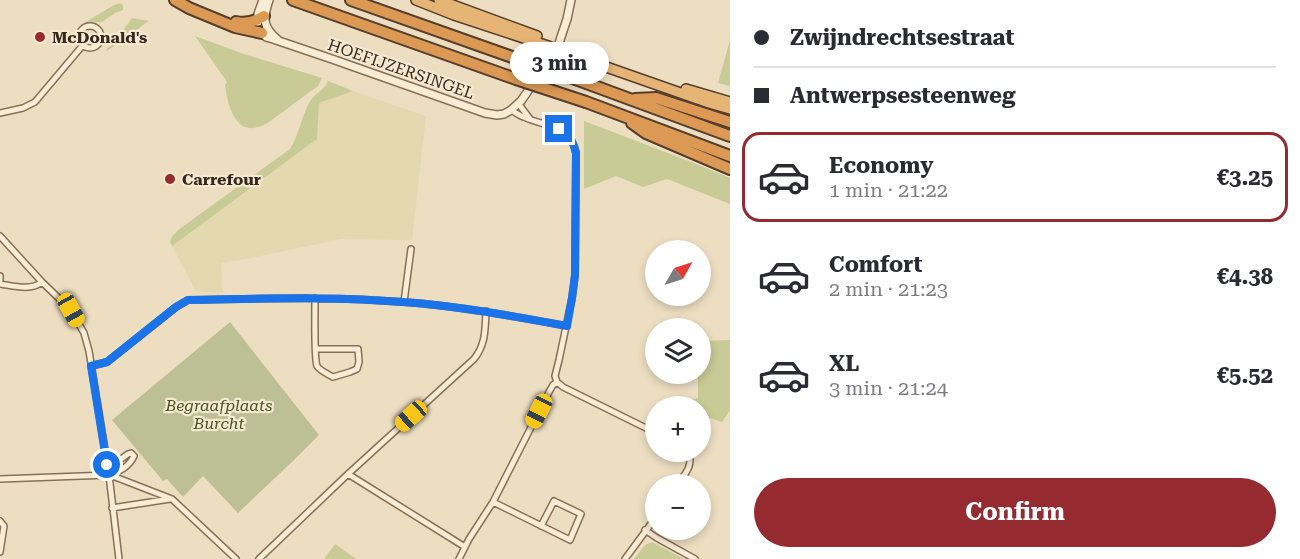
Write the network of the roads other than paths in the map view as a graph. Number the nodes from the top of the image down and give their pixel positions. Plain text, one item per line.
1 (175, 0) edge
2 (264, 0) edge
3 (270, 0) edge
4 (293, 0) edge
5 (351, 0) edge
6 (416, 0) edge
7 (439, 0) edge
8 (571, 0) edge
9 (261, 18) junction
10 (227, 22) junction
11 (262, 33) junction
12 (281, 42) junction
13 (550, 43) junction
14 (83, 45) junction
15 (573, 52) junction
16 (627, 99) junction
17 (730, 102) edge
18 (518, 103) junction
19 (730, 109) edge
20 (511, 110) junction
21 (0, 113) edge
22 (620, 114) junction
23 (531, 120) junction
24 (730, 122) edge
25 (730, 136) edge
26 (730, 156) edge
27 (730, 169) edge
28 (0, 236) edge
29 (411, 249) dead end
30 (0, 280) edge
31 (42, 282) junction
32 (315, 298) junction
33 (404, 302) junction
34 (486, 311) junction
35 (567, 326) junction
36 (316, 349) junction
37 (91, 366) junction
38 (557, 382) junction
39 (645, 428) edge
40 (107, 465) junction
41 (348, 474) junction
42 (109, 475) junction
43 (0, 480) edge
44 (172, 499) junction
45 (493, 502) junction
46 (112, 508) junction
47 (0, 520) edge
48 (541, 526) junction
49 (645, 530) edge
50 (661, 540) edge
51 (465, 547) junction
52 (0, 552) edge
53 (119, 559) edge
54 (236, 559) edge
55 (259, 559) edge
56 (459, 559) edge
57 (625, 559) edge
58 (695, 559) edge

1 - 10 highway
2 - 9 street
3 - 9 street
4 - 22 highway, bridge
5 - 16 highway, bridge
6 - 13 highway
7 - 13 highway
8 - 18 street
9 - 10 highway
9 - 11 street
9 - 12 street
10 - 11 highway
11 - 12 street, HOEFIJZERSINGEL
12 - 20 street, HOEFIJZERSINGEL
13 - 15 highway, bridge
14 - 14 street
14 - 21 street
15 - 17 highway
15 - 19 highway
16 - 24 highway
16 - 25 highway
18 - 20 street
18 - 23 street
20 - 23 street
22 - 26 highway
22 - 27 highway
23 - 35 street
28 - 31 street
29 - 33 street
30 - 31 street
31 - 37 street
32 - 33 street
32 - 36 street
32 - 37 street
33 - 34 street
34 - 35 street
34 - 41 street
35 - 38 street
36 - 36 street
37 - 40 street
38 - 39 street
38 - 45 street
40 - 42 street
40 - 42 street
41 - 51 street
41 - 55 street
42 - 43 street
42 - 44 street
42 - 46 street
44 - 46 street
44 - 54 street
45 - 48 street
45 - 51 street
46 - 53 street
47 - 52 street
48 - 48 street
49 - 57 street
50 - 58 street
51 - 56 street

